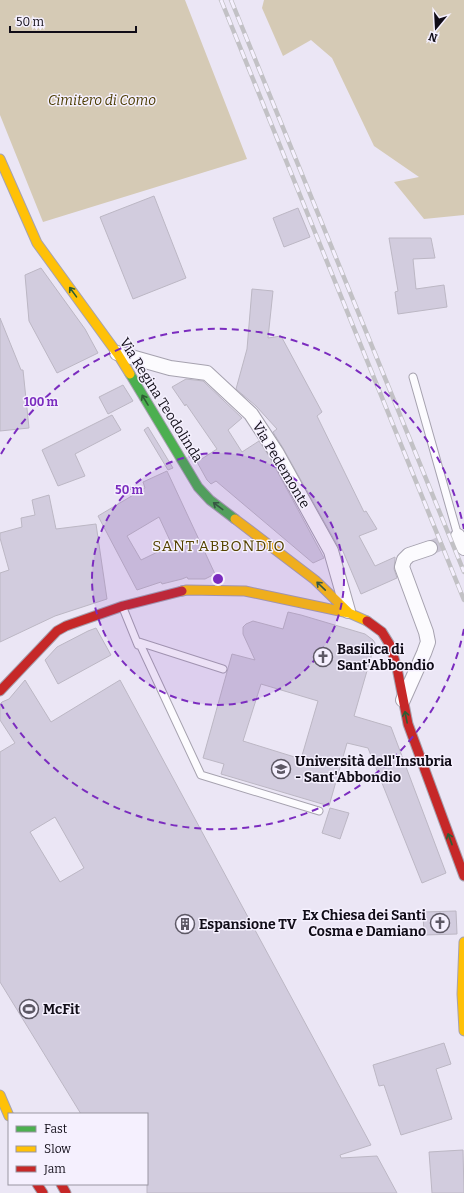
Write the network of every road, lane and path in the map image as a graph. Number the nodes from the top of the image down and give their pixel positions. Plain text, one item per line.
1 (0, 159) edge
2 (117, 353) junction
3 (413, 377) dead end
4 (461, 542) edge
5 (427, 549) tunnel mouth
6 (123, 606) junction
7 (349, 613) junction
8 (139, 642) junction
9 (223, 669) dead end
10 (0, 691) edge
11 (403, 700) junction
12 (319, 811) dead end
13 (464, 876) edge
14 (464, 942) edge
15 (464, 1031) edge
16 (0, 1095) edge
17 (8, 1113) edge

2 -> 1 street, Via Regina Teodolinda
7 -> 2 street, Via Regina Teodolinda
2 - 7 street, Via Pedemonte
3 - 4 lane
5 - 11 street
6 - 7 street
6 - 8 lane
6 - 10 street
7 - 11 street
8 - 9 lane
8 - 12 lane
13 -> 11 street
14 - 15 street
16 - 17 street

